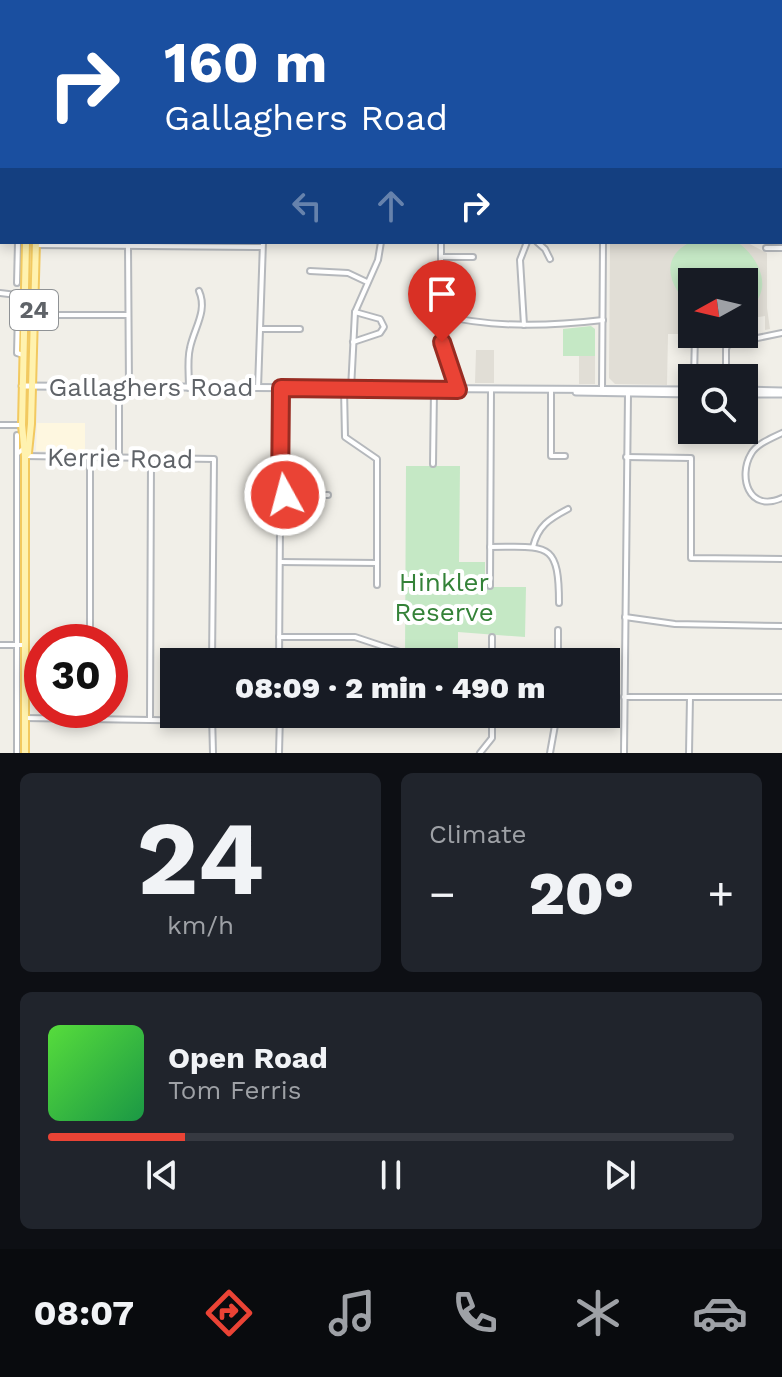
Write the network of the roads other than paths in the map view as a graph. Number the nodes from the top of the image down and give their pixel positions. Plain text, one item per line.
1 (18, 244) edge
2 (26, 244) edge
3 (36, 244) edge
4 (108, 244) edge
5 (262, 244) edge
6 (381, 244) edge
7 (441, 244) edge
8 (526, 244) edge
9 (539, 244) edge
10 (603, 244) edge
11 (128, 246) junction
12 (766, 248) dead end
13 (782, 248) edge
14 (441, 257) junction
15 (473, 257) dead end
16 (550, 259) dead end
17 (310, 271) dead end
18 (21, 277) junction
19 (35, 277) junction
20 (367, 282) junction
21 (17, 283) dead end
22 (199, 291) dead end
23 (0, 293) edge
24 (24, 296) junction
25 (35, 296) junction
26 (355, 312) junction
27 (34, 315) junction
28 (128, 315) junction
29 (441, 315) junction
30 (603, 320) junction
31 (524, 325) junction
32 (261, 329) junction
33 (300, 329) dead end
34 (782, 333) edge
35 (353, 342) junction
36 (726, 364) edge
37 (22, 386) junction
38 (32, 386) junction
39 (125, 387) junction
40 (189, 388) junction
41 (258, 388) junction
42 (281, 388) junction
43 (348, 389) junction
44 (434, 390) junction
45 (458, 390) junction
46 (491, 390) junction
47 (551, 391) junction
48 (602, 391) junction
49 (678, 392) edge
50 (678, 392) edge
51 (758, 392) edge
52 (782, 392) edge
53 (626, 394) junction
54 (31, 424) junction
55 (0, 425) edge
56 (22, 425) junction
57 (782, 433) edge
58 (17, 435) dead end
59 (22, 453) junction
60 (565, 456) dead end
61 (90, 457) junction
62 (119, 457) junction
63 (626, 457) junction
64 (151, 458) junction
65 (433, 464) dead end
66 (280, 495) junction
67 (328, 495) dead end
68 (782, 498) edge
69 (568, 509) dead end
70 (490, 547) junction
71 (533, 547) junction
72 (782, 559) edge
73 (280, 562) junction
74 (377, 563) junction
75 (377, 585) dead end
76 (490, 586) dead end
77 (559, 603) dead end
78 (625, 617) junction
79 (90, 624) edge
80 (782, 626) edge
81 (558, 630) dead end
82 (279, 637) junction
83 (492, 637) dead end
84 (0, 645) edge
85 (21, 645) junction
86 (212, 648) edge
87 (279, 648) edge
88 (388, 648) edge
89 (492, 648) edge
90 (558, 648) edge
91 (624, 697) junction
92 (690, 697) junction
93 (782, 697) edge
94 (24, 700) edge
95 (128, 720) edge
96 (150, 720) junction
97 (160, 720) edge
98 (25, 728) edge
99 (212, 728) edge
100 (280, 728) edge
101 (491, 728) edge
102 (554, 728) edge
103 (17, 753) edge
104 (25, 753) edge
105 (213, 753) edge
106 (279, 753) edge
107 (480, 753) edge
108 (550, 753) edge
109 (624, 753) edge
110 (689, 753) edge

1 - 18 street
2 - 18 main road, 24
3 - 19 main road, 24
4 - 11 street
5 - 11 street
5 - 32 street
6 - 20 street
7 - 14 street
8 - 31 street
9 - 16 street
10 - 30 street
11 - 28 street
12 - 13 street
14 - 15 street
14 - 29 street
17 - 20 street
18 - 19 main road
18 - 21 street
18 - 24 main road, 24
19 - 25 main road, 24
20 - 26 street
22 - 40 street
23 - 24 street
24 - 25 street
24 - 37 main road, 24
25 - 27 main road, 24
26 - 35 street
26 - 35 street
27 - 28 street
27 - 38 main road, 24
28 - 39 street
29 - 31 street
29 - 45 street
30 - 31 street
30 - 48 street
32 - 33 street
32 - 41 street
34 - 36 street
35 - 43 street
37 - 38 street, Gallaghers Road
37 - 56 main road, 24
38 - 39 street, Gallaghers Road
38 - 54 main road, 24
39 - 40 street, Gallaghers Road
39 - 62 street
40 - 41 street, Gallaghers Road
41 - 42 street, Gallaghers Road
42 - 43 street, Gallaghers Road
42 - 66 street
43 - 44 street, Gallaghers Road
43 - 74 street
44 - 45 street, Gallaghers Road
44 - 65 street
45 - 46 street, Gallaghers Road
46 - 47 street, Gallaghers Road
46 - 70 street
47 - 48 street, Gallaghers Road
47 - 60 street
48 - 49 street, Gallaghers Road
48 - 53 street, Gallaghers Road
50 - 53 street, Gallaghers Road
51 - 52 street
53 - 63 street
54 - 56 street
54 - 59 main road, 24
55 - 56 street
56 - 59 main road, 24
57 - 68 street
58 - 59 street
59 - 61 street, Kerrie Road
59 - 85 main road, 24
61 - 62 street, Kerrie Road
61 - 79 street
62 - 64 street, Kerrie Road
63 - 72 street
63 - 78 street
64 - 86 street, Kerrie Road
64 - 96 street
66 - 67 street
66 - 73 street
69 - 71 street
70 - 71 street
70 - 76 street
71 - 77 street
73 - 74 street
73 - 82 street
74 - 75 street
78 - 80 street
78 - 91 street
81 - 90 street
82 - 87 street
82 - 88 street
83 - 89 street
84 - 85 street
85 - 94 main road, 24
85 - 103 street
91 - 92 street
91 - 109 street
92 - 93 street
92 - 110 street
95 - 96 street
96 - 97 street
98 - 104 main road, 24
99 - 105 street
100 - 106 street
101 - 107 street
102 - 108 street

